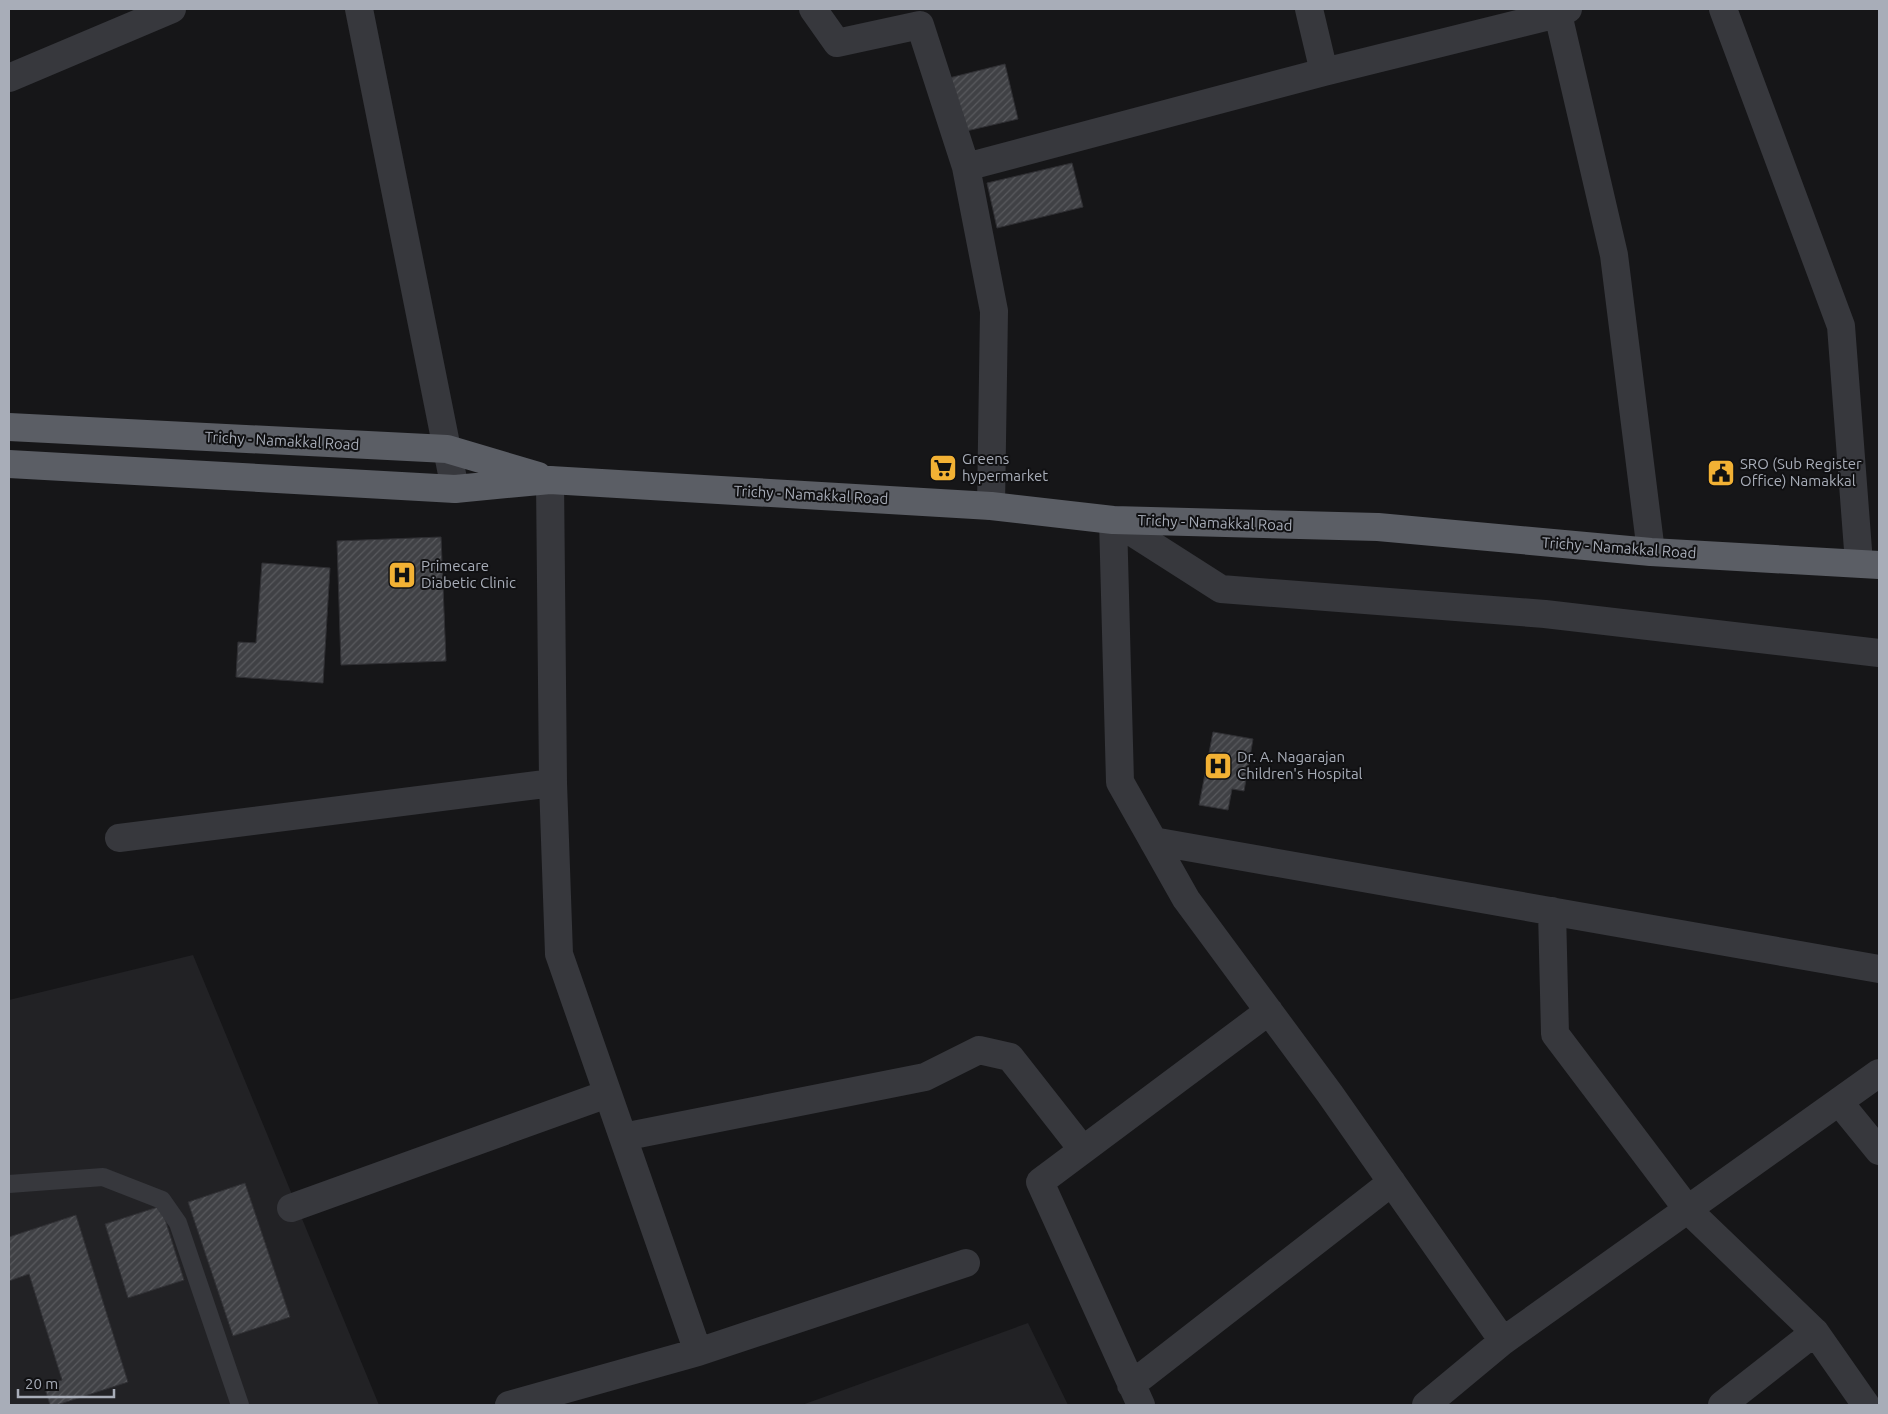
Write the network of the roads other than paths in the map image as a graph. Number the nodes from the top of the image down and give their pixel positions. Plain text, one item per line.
1 (172, 9) edge
2 (359, 9) edge
3 (813, 9) edge
4 (1309, 9) edge
5 (1723, 9) edge
6 (1563, 11) edge
7 (1324, 72) junction
8 (9, 78) edge
9 (966, 167) junction
10 (9, 427) edge
11 (447, 449) junction
12 (9, 464) edge
13 (550, 480) junction
14 (455, 489) junction
15 (991, 506) junction
16 (1113, 520) junction
17 (1651, 552) junction
18 (1869, 564) edge
19 (1879, 653) edge
20 (553, 783) junction
21 (119, 838) dead end
22 (1153, 841) junction
23 (1552, 911) junction
24 (1879, 970) edge
25 (1269, 1011) junction
26 (1879, 1073) edge
27 (608, 1094) junction
28 (1839, 1102) junction
29 (623, 1137) junction
30 (1083, 1150) junction
31 (1879, 1151) edge
32 (1392, 1182) junction
33 (9, 1184) edge
34 (291, 1208) dead end
35 (1688, 1210) junction
36 (966, 1263) dead end
37 (1815, 1332) junction
38 (1503, 1341) junction
39 (698, 1352) junction
40 (1136, 1395) edge
41 (240, 1405) edge
42 (509, 1405) edge
43 (1426, 1405) edge
44 (1722, 1405) edge
45 (1866, 1405) edge

1 - 8 street
2 - 11 street
3 - 9 street
4 - 7 street
5 - 18 street
6 - 7 street
6 - 17 street
7 - 9 street
9 - 15 street
10 - 11 highway, Trichy - Namakkal Road
11 - 13 highway, Trichy - Namakkal Road
11 - 14 street
12 - 14 highway, Trichy - Namakkal Road
13 - 14 highway, Trichy - Namakkal Road
13 - 15 highway, Trichy - Namakkal Road
13 - 20 street
15 - 16 highway, Trichy - Namakkal Road
16 - 17 highway, Trichy - Namakkal Road
16 - 19 street
16 - 22 street
17 - 18 highway, Trichy - Namakkal Road
20 - 21 street
20 - 27 street
22 - 23 street
22 - 25 street
23 - 24 street
23 - 35 street
25 - 30 street
25 - 32 street
26 - 28 street
27 - 29 street
27 - 34 street
28 - 31 street
28 - 35 street
29 - 30 street
29 - 39 street
30 - 40 street
32 - 38 street
32 - 40 street
33 - 41 lane
35 - 37 street
35 - 38 street
36 - 39 street
37 - 44 street
37 - 45 street
38 - 43 street
39 - 42 street

